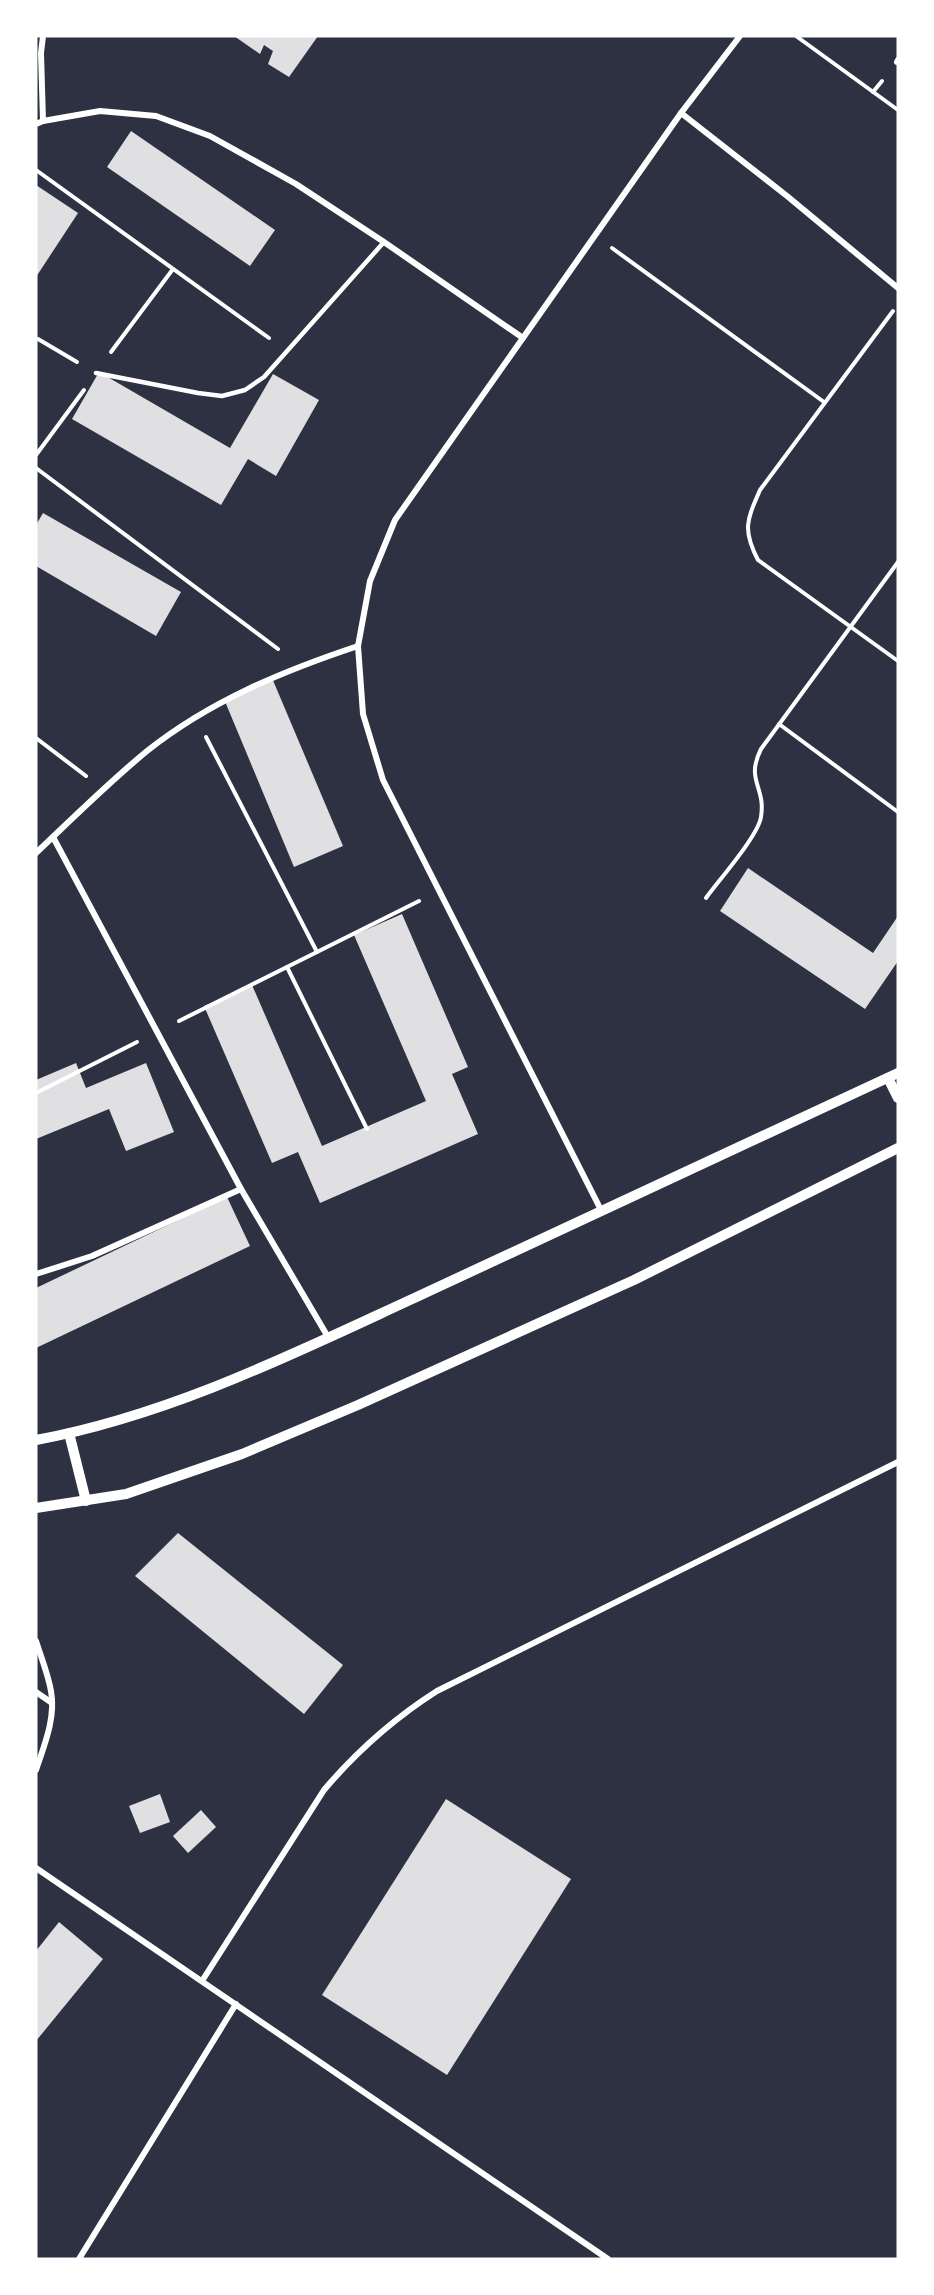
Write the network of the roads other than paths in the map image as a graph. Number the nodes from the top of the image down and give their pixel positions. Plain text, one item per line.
1 (43, 36) edge
2 (740, 36) edge
3 (681, 114) junction
4 (39, 123) edge
5 (384, 242) junction
6 (898, 288) edge
7 (523, 338) junction
8 (96, 373) road end
9 (358, 646) junction
10 (53, 837) junction
11 (36, 853) edge
12 (893, 1076) edge
13 (898, 1098) edge
14 (898, 1148) edge
15 (241, 1189) junction
16 (602, 1212) junction
17 (36, 1274) edge
18 (328, 1337) junction
19 (69, 1433) junction
20 (36, 1440) edge
21 (898, 1462) edge
22 (86, 1501) junction
23 (36, 1508) edge
24 (36, 1641) edge
25 (36, 1692) edge
26 (52, 1703) junction
27 (36, 1770) edge
28 (36, 1868) edge
29 (202, 1981) junction
30 (236, 2004) junction
31 (79, 2259) edge
32 (608, 2259) edge

1 - 4 street
2 - 3 street
3 - 6 street
3 - 7 street
4 - 5 street
5 - 7 street
5 - 8 lane
7 - 9 street
9 - 10 street
9 - 16 street
10 - 11 street
10 - 15 street
12 - 13 street
12 - 16 street
14 - 22 street
15 - 17 street
15 - 18 street
16 - 18 street
18 - 19 street
19 - 20 street
19 - 22 street
21 - 29 street
22 - 23 street
24 - 26 street
25 - 26 street
26 - 27 street
28 - 29 street
29 - 30 street
30 - 31 street
30 - 32 street

